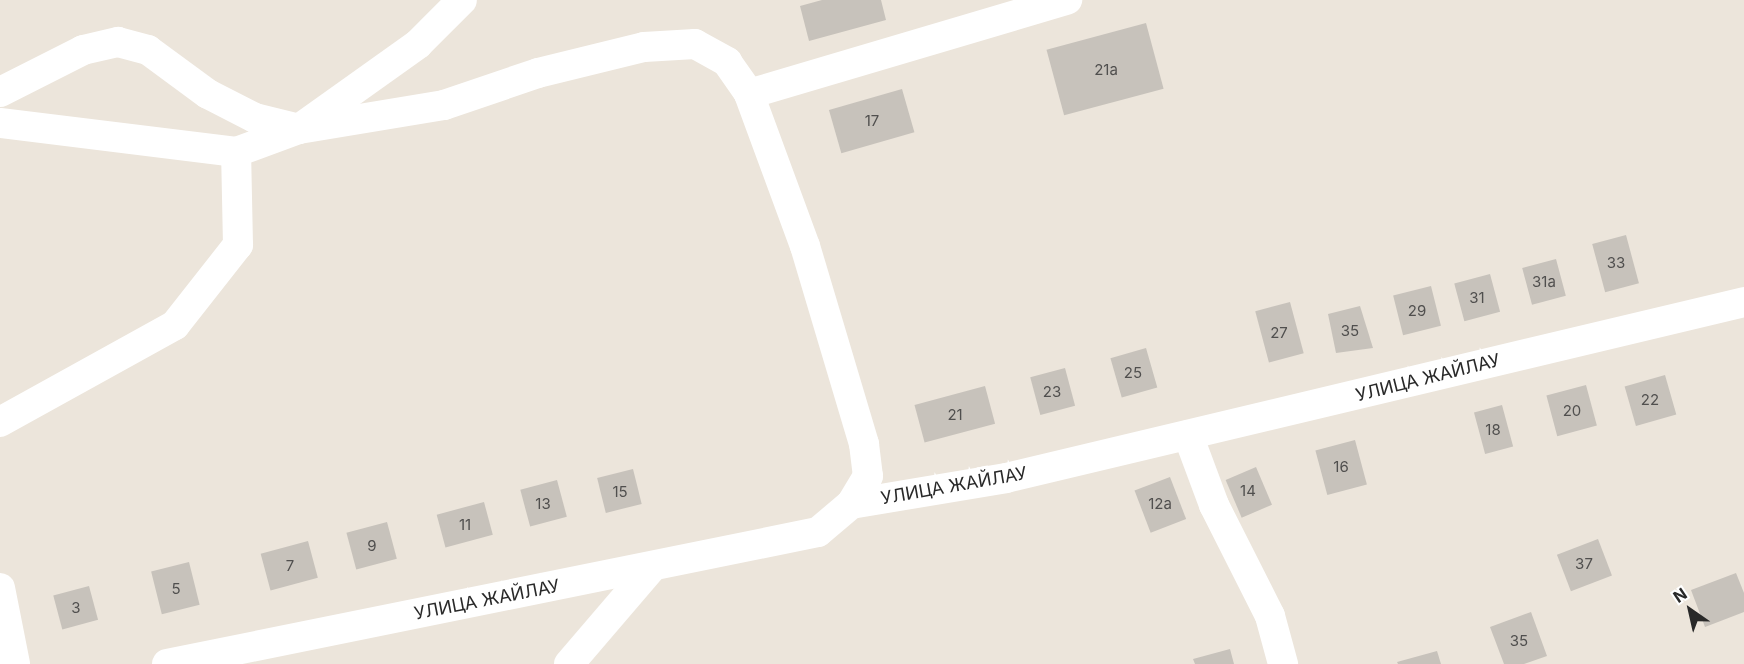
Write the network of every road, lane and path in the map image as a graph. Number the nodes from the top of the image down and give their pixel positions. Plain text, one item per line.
1 (462, 0) edge
2 (1066, 0) edge
3 (0, 92) edge
4 (749, 94) junction
5 (0, 123) edge
6 (299, 129) junction
7 (236, 152) junction
8 (1744, 302) edge
9 (0, 422) edge
10 (1188, 435) junction
11 (851, 504) junction
12 (652, 567) junction
13 (0, 588) edge
14 (15, 664) edge
15 (167, 664) edge
16 (569, 664) edge
17 (1283, 664) edge

1 - 6 street
2 - 4 street
3 - 6 street
4 - 6 street
4 - 11 street
5 - 7 street
6 - 7 street
7 - 9 street
8 - 10 street, УЛИЦА ЖАЙЛАУ
10 - 11 street, УЛИЦА ЖАЙЛАУ
10 - 17 street
11 - 12 street, УЛИЦА ЖАЙЛАУ
12 - 15 street, УЛИЦА ЖАЙЛАУ
12 - 16 street
13 - 14 street

